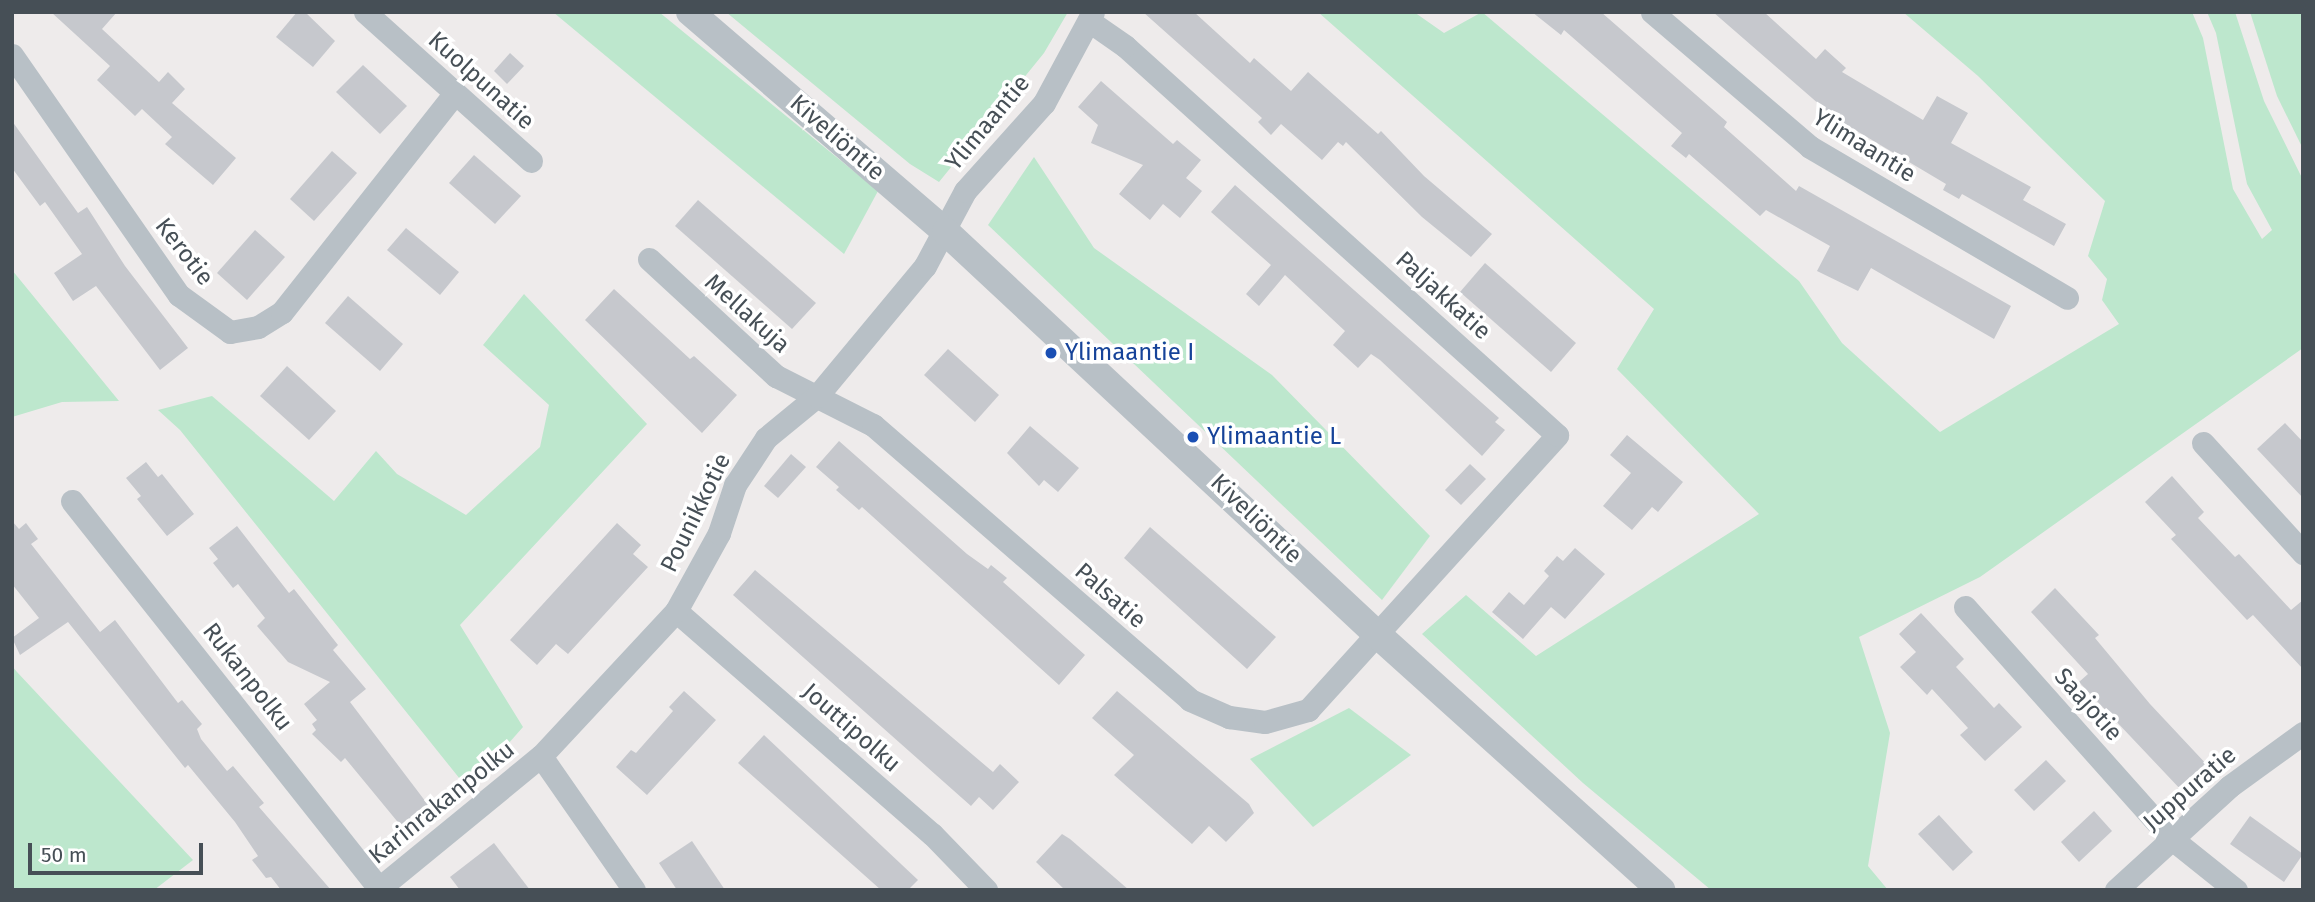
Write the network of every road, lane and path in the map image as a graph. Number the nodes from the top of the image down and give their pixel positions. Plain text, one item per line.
1 (365, 12) edge
2 (690, 12) edge
3 (1651, 12) edge
4 (1091, 17) edge
5 (12, 55) edge
6 (454, 94) junction
7 (531, 161) dead end
8 (946, 232) junction
9 (649, 259) dead end
10 (2067, 298) dead end
11 (817, 396) junction
12 (2203, 443) dead end
13 (72, 501) dead end
14 (2303, 553) edge
15 (1965, 607) dead end
16 (676, 611) junction
17 (1379, 636) junction
18 (2303, 733) edge
19 (541, 756) junction
20 (2172, 839) junction
21 (378, 889) edge
22 (634, 890) edge
23 (986, 890) edge
24 (1661, 890) edge
25 (2116, 890) edge
26 (2236, 890) edge

1 - 6 street, Kuolpunatie
2 - 8 street, Kiveliöntie
3 - 10 street, Ylimaantie
4 - 8 street, Ylimaantie
4 - 17 street, Paljakkatie
5 - 6 street, Kerotie
6 - 7 street, Kuolpunatie
8 - 11 street, Pounikkotie
8 - 17 street, Kiveliöntie
9 - 11 street, Mellakuja
11 - 16 street, Pounikkotie
11 - 17 street, Palsatie
12 - 14 street
13 - 21 street, Rukanpolku
15 - 20 street, Saajotie
16 - 19 street, Pounikkotie
16 - 23 street, Jouttipolku
17 - 24 street, Kiveliöntie
18 - 20 street, Juppuratie
19 - 21 street, Karinrakanpolku
19 - 22 street
20 - 25 street, Juppuratie
20 - 26 street, Saajotie

